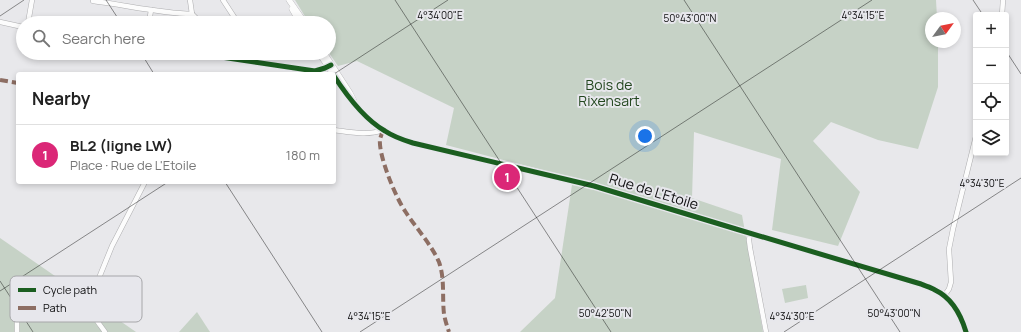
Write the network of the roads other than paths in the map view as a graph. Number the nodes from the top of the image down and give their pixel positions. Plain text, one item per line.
1 (32, 0) edge
2 (190, 0) edge
3 (223, 0) edge
4 (288, 0) edge
5 (1003, 0) edge
6 (93, 1) dead end
7 (151, 10) junction
8 (1002, 12) edge
9 (192, 14) joint
10 (29, 16) edge
11 (150, 16) edge
12 (233, 16) edge
13 (296, 16) edge
14 (300, 16) edge
15 (0, 22) edge
16 (16, 25) edge
17 (239, 60) edge
18 (261, 60) edge
19 (325, 60) edge
20 (327, 60) edge
21 (264, 64) junction
22 (330, 66) junction
23 (332, 72) edge
24 (334, 72) edge
25 (336, 74) edge
26 (336, 80) edge
27 (357, 106) junction
28 (336, 130) edge
29 (383, 130) junction
30 (973, 148) edge
31 (145, 184) edge
32 (750, 234) junction
33 (100, 276) edge
34 (944, 296) junction
35 (17, 322) edge
36 (98, 322) edge
37 (16, 332) edge
38 (105, 332) edge
39 (766, 332) edge
40 (966, 332) edge

1 - 10 street
2 - 9 street
3 - 12 street
4 - 13 street
4 - 14 street
5 - 8 street
6 - 7 street
7 - 9 street
7 - 11 street
15 - 16 street
17 - 21 street
18 - 21 street
19 - 22 street
20 - 22 street
21 - 22 street
22 - 23 street, Rue de L'Etoile
22 - 24 street, Rue de L'Etoile
25 - 27 street, Rue de L'Etoile
26 - 27 street, Rue de L'Etoile
27 - 29 street, Rue de L'Etoile
28 - 29 street
29 - 32 street, Rue de L'Etoile
30 - 34 street
31 - 33 street
32 - 34 street, Rue de L'Etoile
32 - 39 street
34 - 40 street, Rue de L'Etoile
35 - 37 street
36 - 38 street

